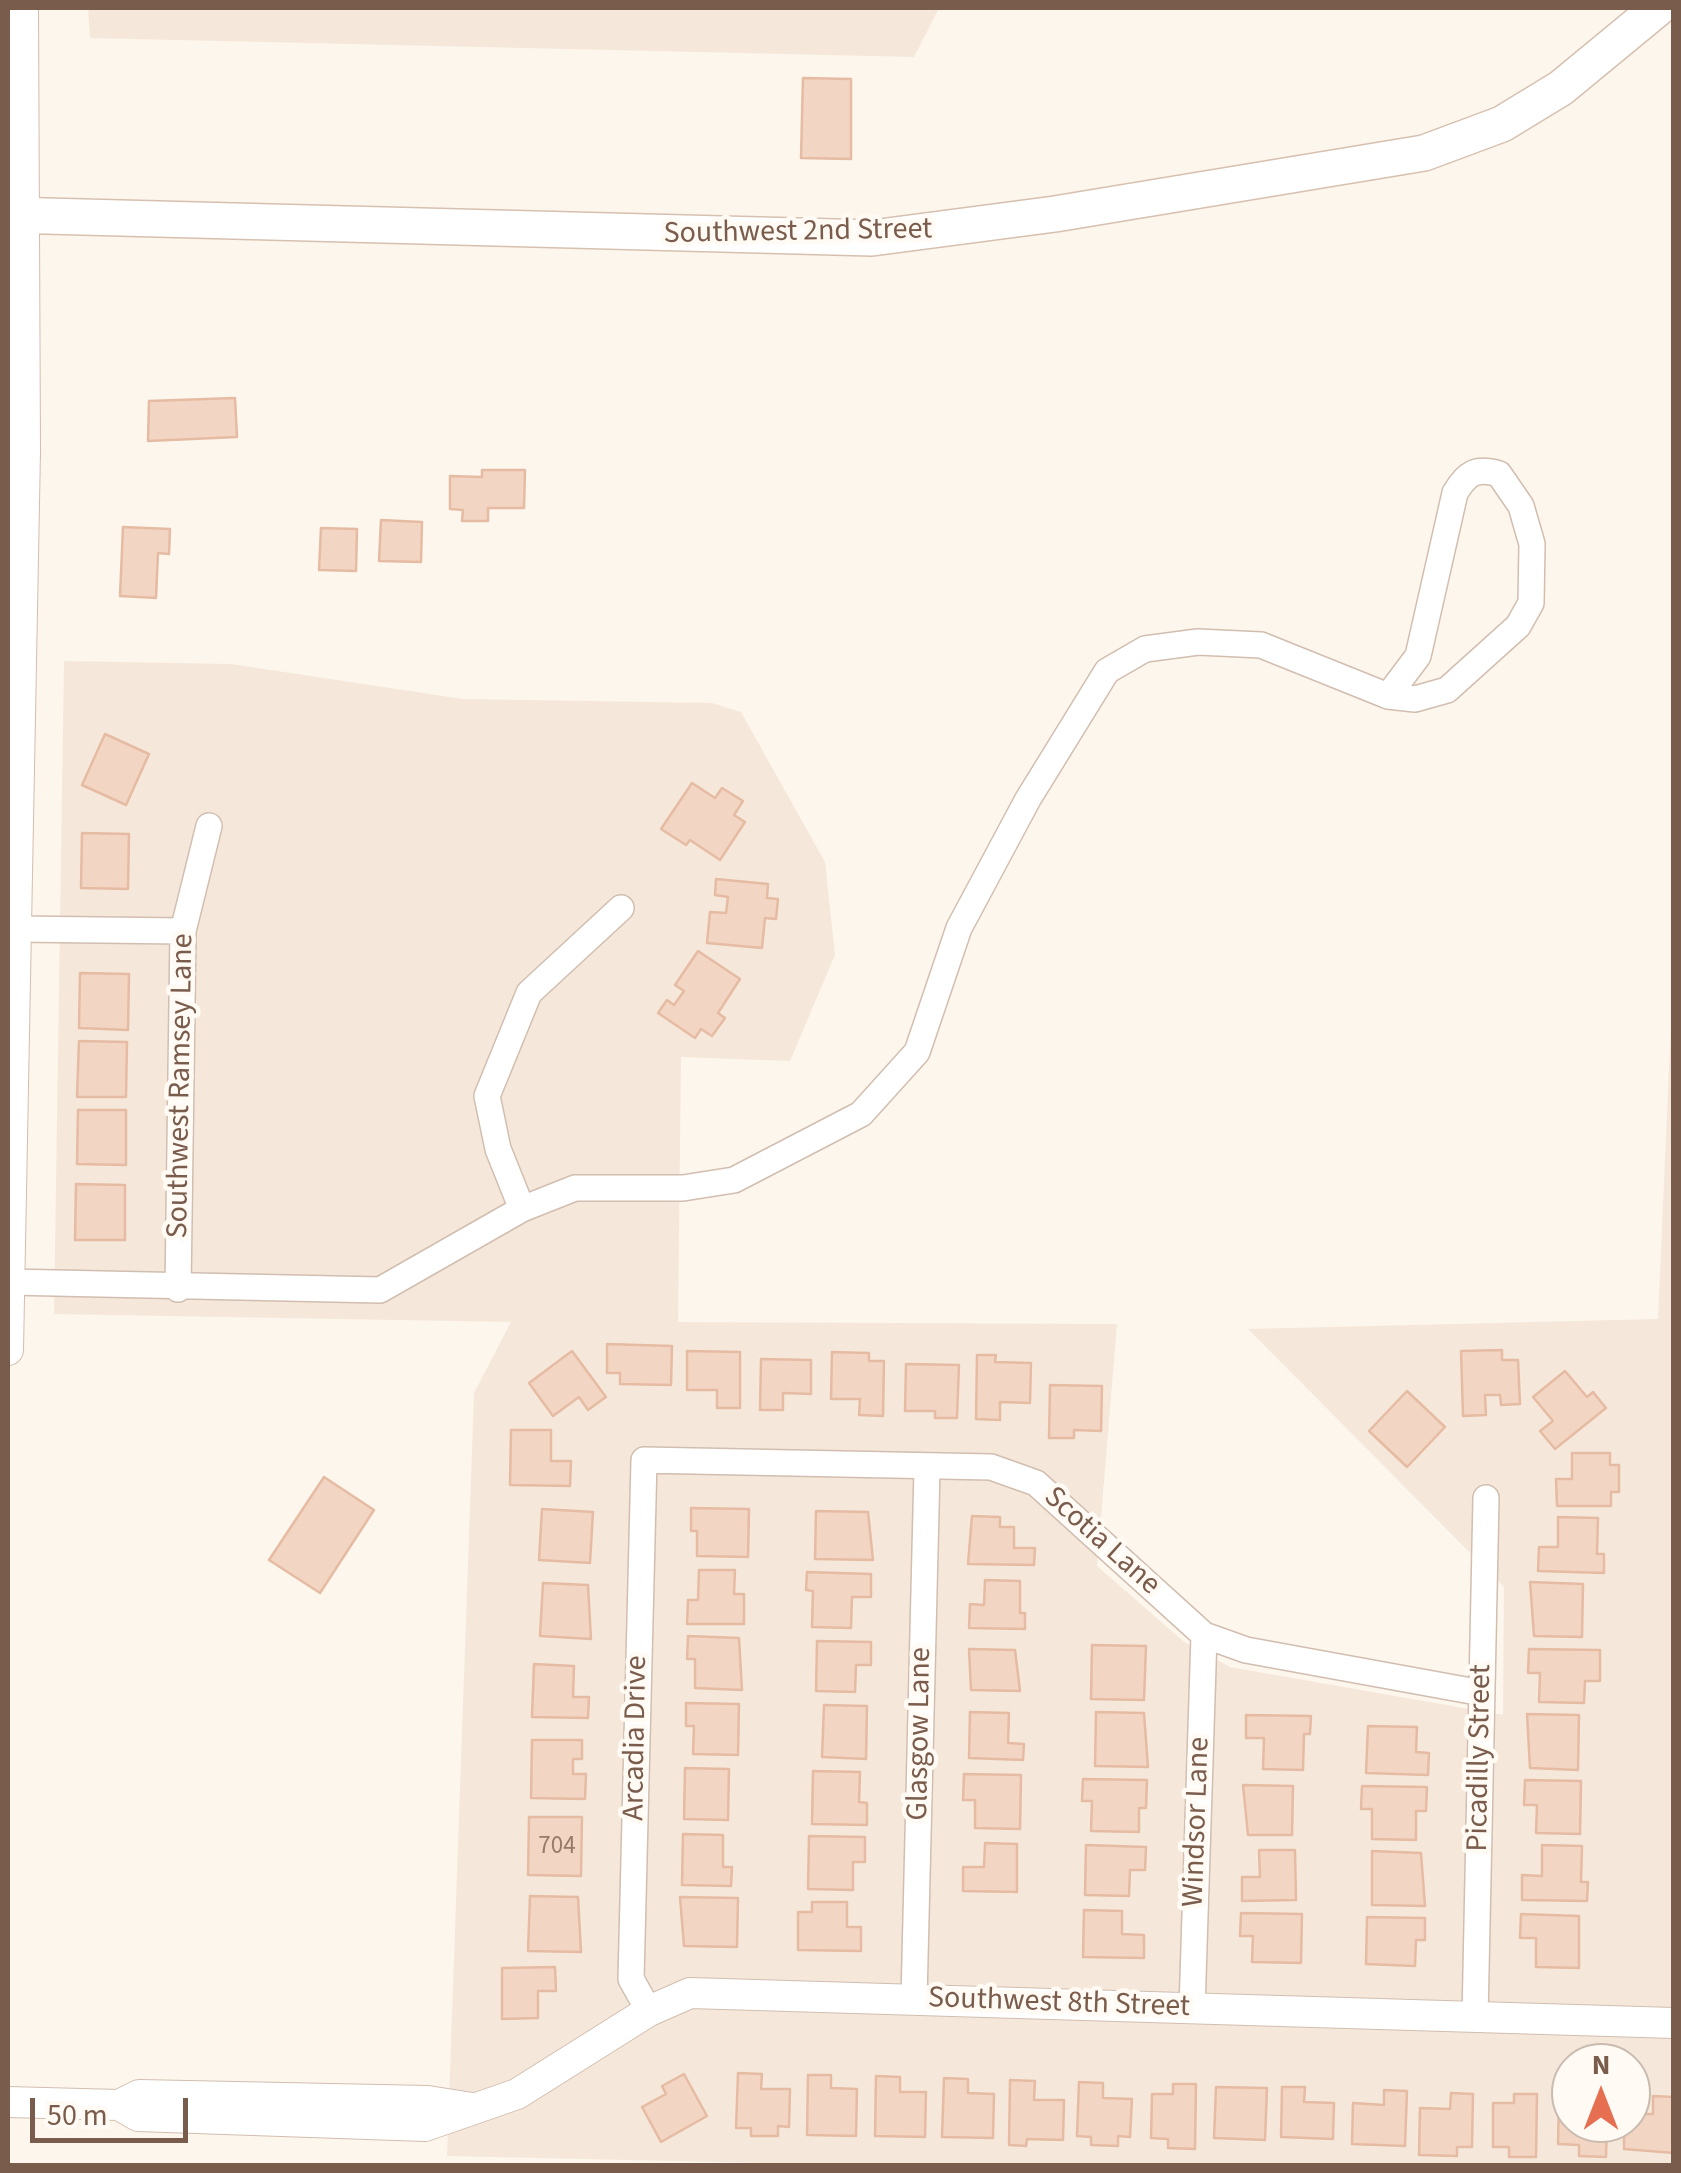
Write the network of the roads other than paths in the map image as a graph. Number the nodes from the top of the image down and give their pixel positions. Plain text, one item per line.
1 (23, 8) edge
2 (1658, 8) edge
3 (16, 215) edge
4 (1388, 696) junction
5 (13, 777) edge
6 (209, 826) dead end
7 (622, 908) dead end
8 (12, 928) edge
9 (183, 931) junction
10 (522, 1209) junction
11 (9, 1282) edge
12 (178, 1288) junction
13 (8, 1350) edge
14 (644, 1460) joint
15 (927, 1469) junction
16 (1486, 1498) dead end
17 (1204, 1635) junction
18 (1482, 1693) junction
19 (914, 1999) junction
20 (1192, 2009) junction
21 (649, 2011) junction
22 (1475, 2018) junction
23 (1674, 2023) edge
24 (8, 2102) edge

1 - 3 street
2 - 3 main road, Southwest 2nd Street
3 - 5 street
4 - 4 street
4 - 10 street
5 - 8 street
6 - 9 street, Southwest Ramsey Lane
7 - 10 street
8 - 9 street
8 - 11 street
9 - 12 street, Southwest Ramsey Lane
10 - 12 street
11 - 12 street
11 - 13 street
14 - 15 street, Scotia Lane
14 - 21 street, Arcadia Drive
15 - 17 street, Scotia Lane
15 - 19 street, Glasgow Lane
16 - 18 street, Picadilly Street
17 - 18 street, Scotia Lane
17 - 20 street, Windsor Lane
18 - 22 street, Picadilly Street
19 - 20 street, Southwest 8th Street
19 - 21 street, Southwest 8th Street
20 - 22 street, Southwest 8th Street
21 - 24 street, Southwest 8th Street
22 - 23 street, Southwest 8th Street

